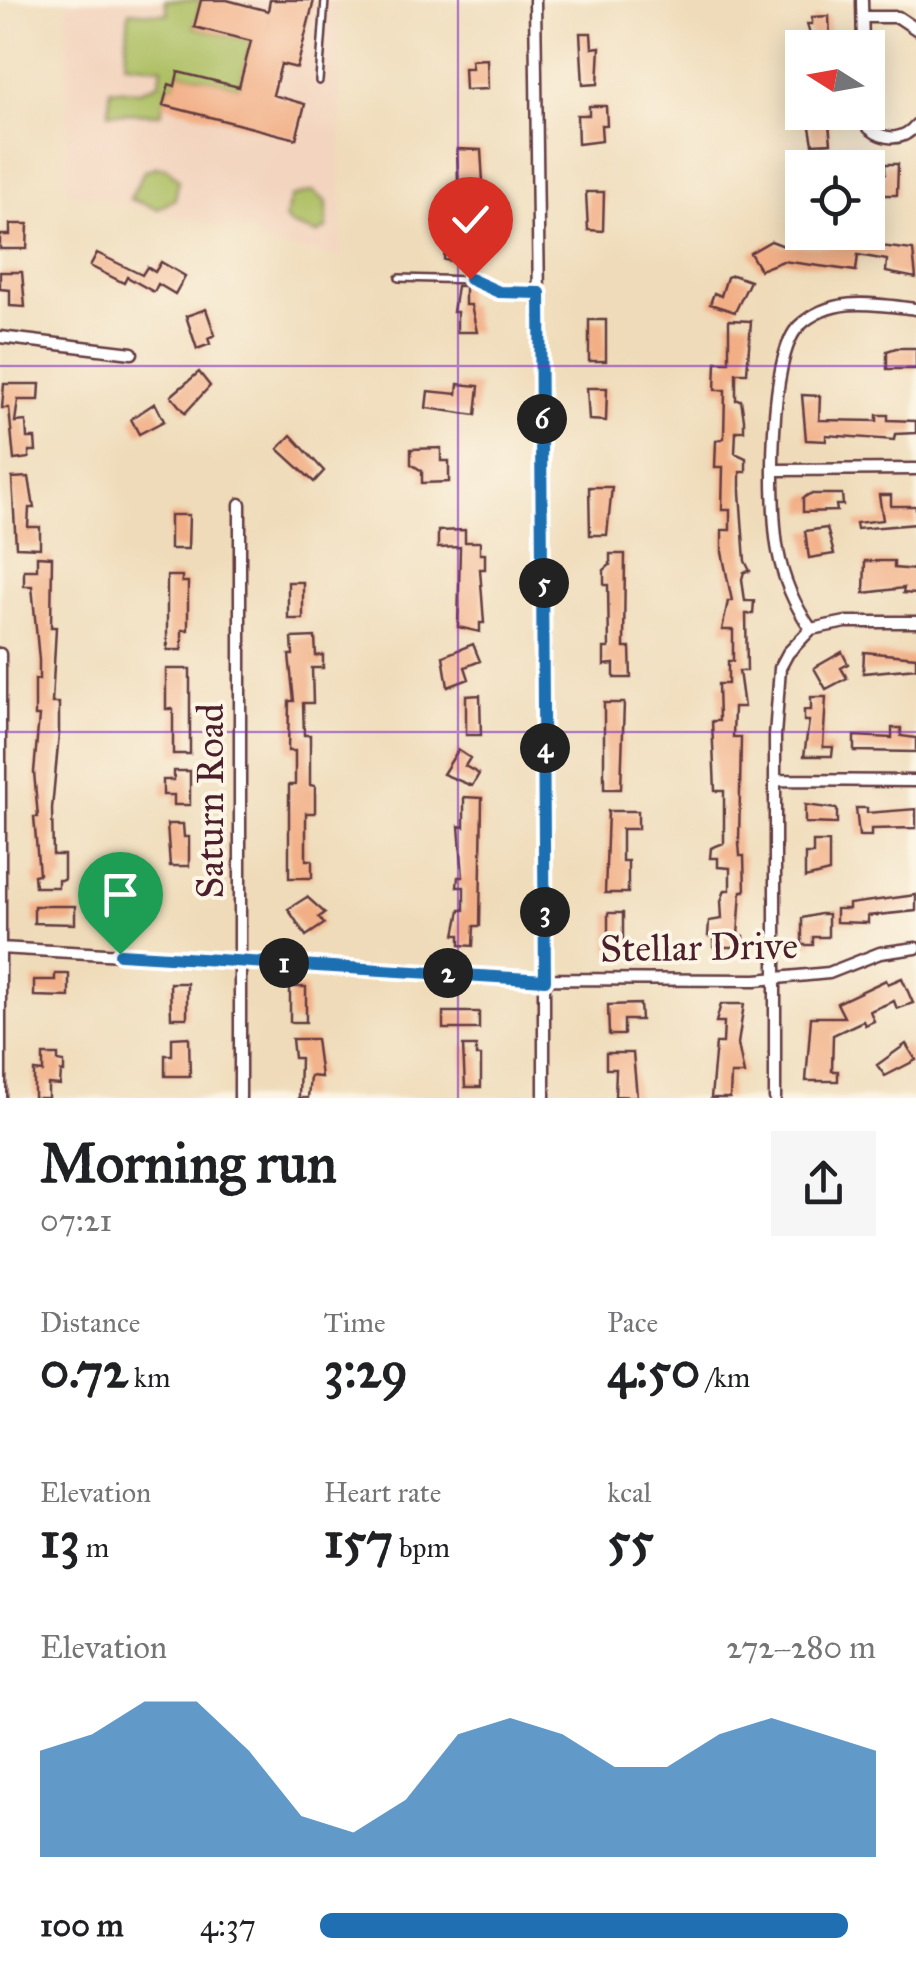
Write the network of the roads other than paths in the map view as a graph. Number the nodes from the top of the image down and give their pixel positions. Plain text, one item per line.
1 (324, 0) edge
2 (536, 0) edge
3 (862, 0) edge
4 (862, 17) junction
5 (862, 30) edge
6 (916, 30) edge
7 (318, 81) dead end
8 (915, 127) edge
9 (873, 130) edge
10 (400, 278) dead end
11 (540, 293) junction
12 (916, 309) edge
13 (0, 336) edge
14 (132, 353) dead end
15 (916, 469) edge
16 (776, 470) junction
17 (240, 504) dead end
18 (916, 622) edge
19 (811, 629) junction
20 (0, 654) edge
21 (775, 780) junction
22 (916, 781) edge
23 (0, 948) edge
24 (916, 948) edge
25 (240, 960) junction
26 (545, 980) junction
27 (775, 980) junction
28 (0, 1098) edge
29 (240, 1098) edge
30 (544, 1098) edge
31 (775, 1098) edge

1 - 7 lane
2 - 11 street
3 - 4 street
4 - 5 street
4 - 6 street
8 - 9 street
10 - 11 lane
11 - 26 street
12 - 16 street
13 - 14 street
15 - 16 street
16 - 19 street
17 - 25 street, Saturn Road
18 - 19 street
19 - 21 street
20 - 23 street
21 - 22 street
21 - 27 street
23 - 25 street, Stellar Drive
23 - 28 street
24 - 27 street, Stellar Drive
25 - 26 street, Stellar Drive
25 - 29 street, Saturn Road
26 - 27 street, Stellar Drive
26 - 30 street
27 - 31 street

